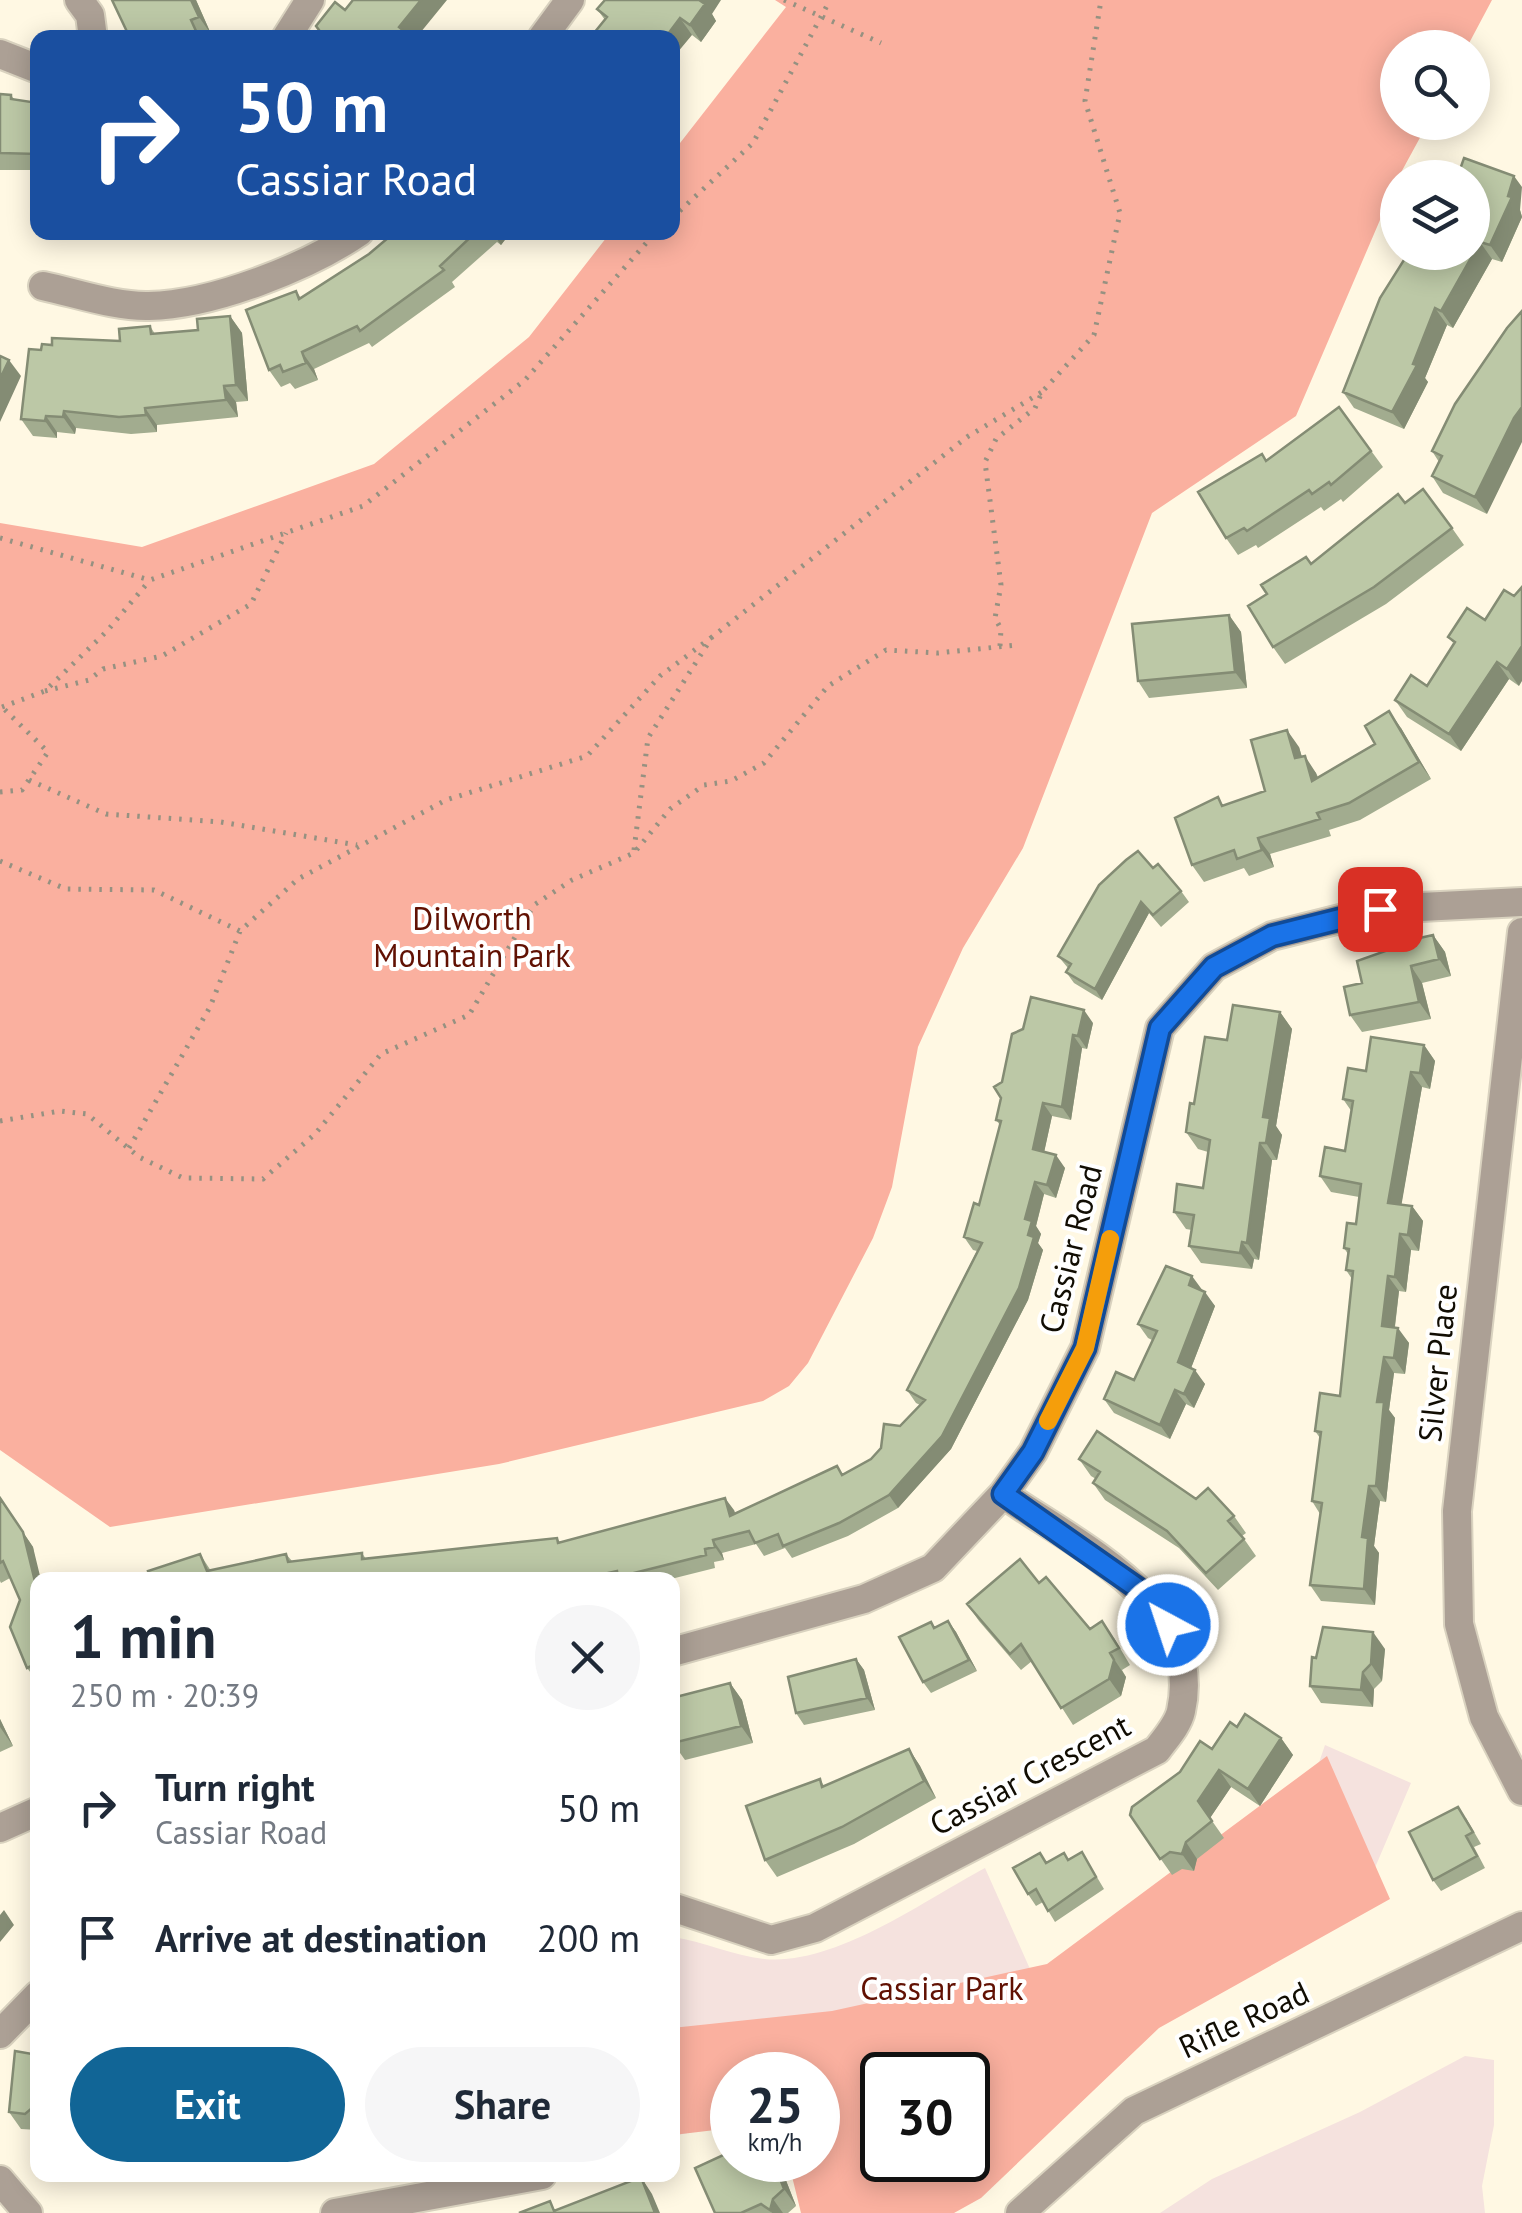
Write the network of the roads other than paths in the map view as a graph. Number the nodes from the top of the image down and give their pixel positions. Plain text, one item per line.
1 (79, 0) edge
2 (310, 0) edge
3 (570, 0) edge
4 (92, 30) edge
5 (291, 30) edge
6 (548, 30) edge
7 (0, 54) edge
8 (30, 65) edge
9 (347, 240) edge
10 (43, 286) dead end
11 (1522, 902) edge
12 (1522, 932) edge
13 (1003, 1494) junction
14 (680, 1650) edge
15 (1522, 1791) edge
16 (30, 1815) edge
17 (0, 1828) edge
18 (680, 1910) edge
19 (1522, 1926) edge
20 (30, 2003) edge
21 (0, 2034) edge
22 (0, 2180) edge
23 (504, 2182) edge
24 (28, 2213) edge
25 (335, 2213) edge
26 (1020, 2213) edge

1 - 4 street
2 - 5 street
3 - 6 street
7 - 8 street
9 - 10 street
11 - 13 street, Cassiar Road
12 - 15 street, Silver Place
13 - 14 street, Cassiar Road
13 - 18 street, Cassiar Crescent
16 - 17 street
19 - 26 street, Rifle Road
20 - 21 street
22 - 24 street
23 - 25 street

